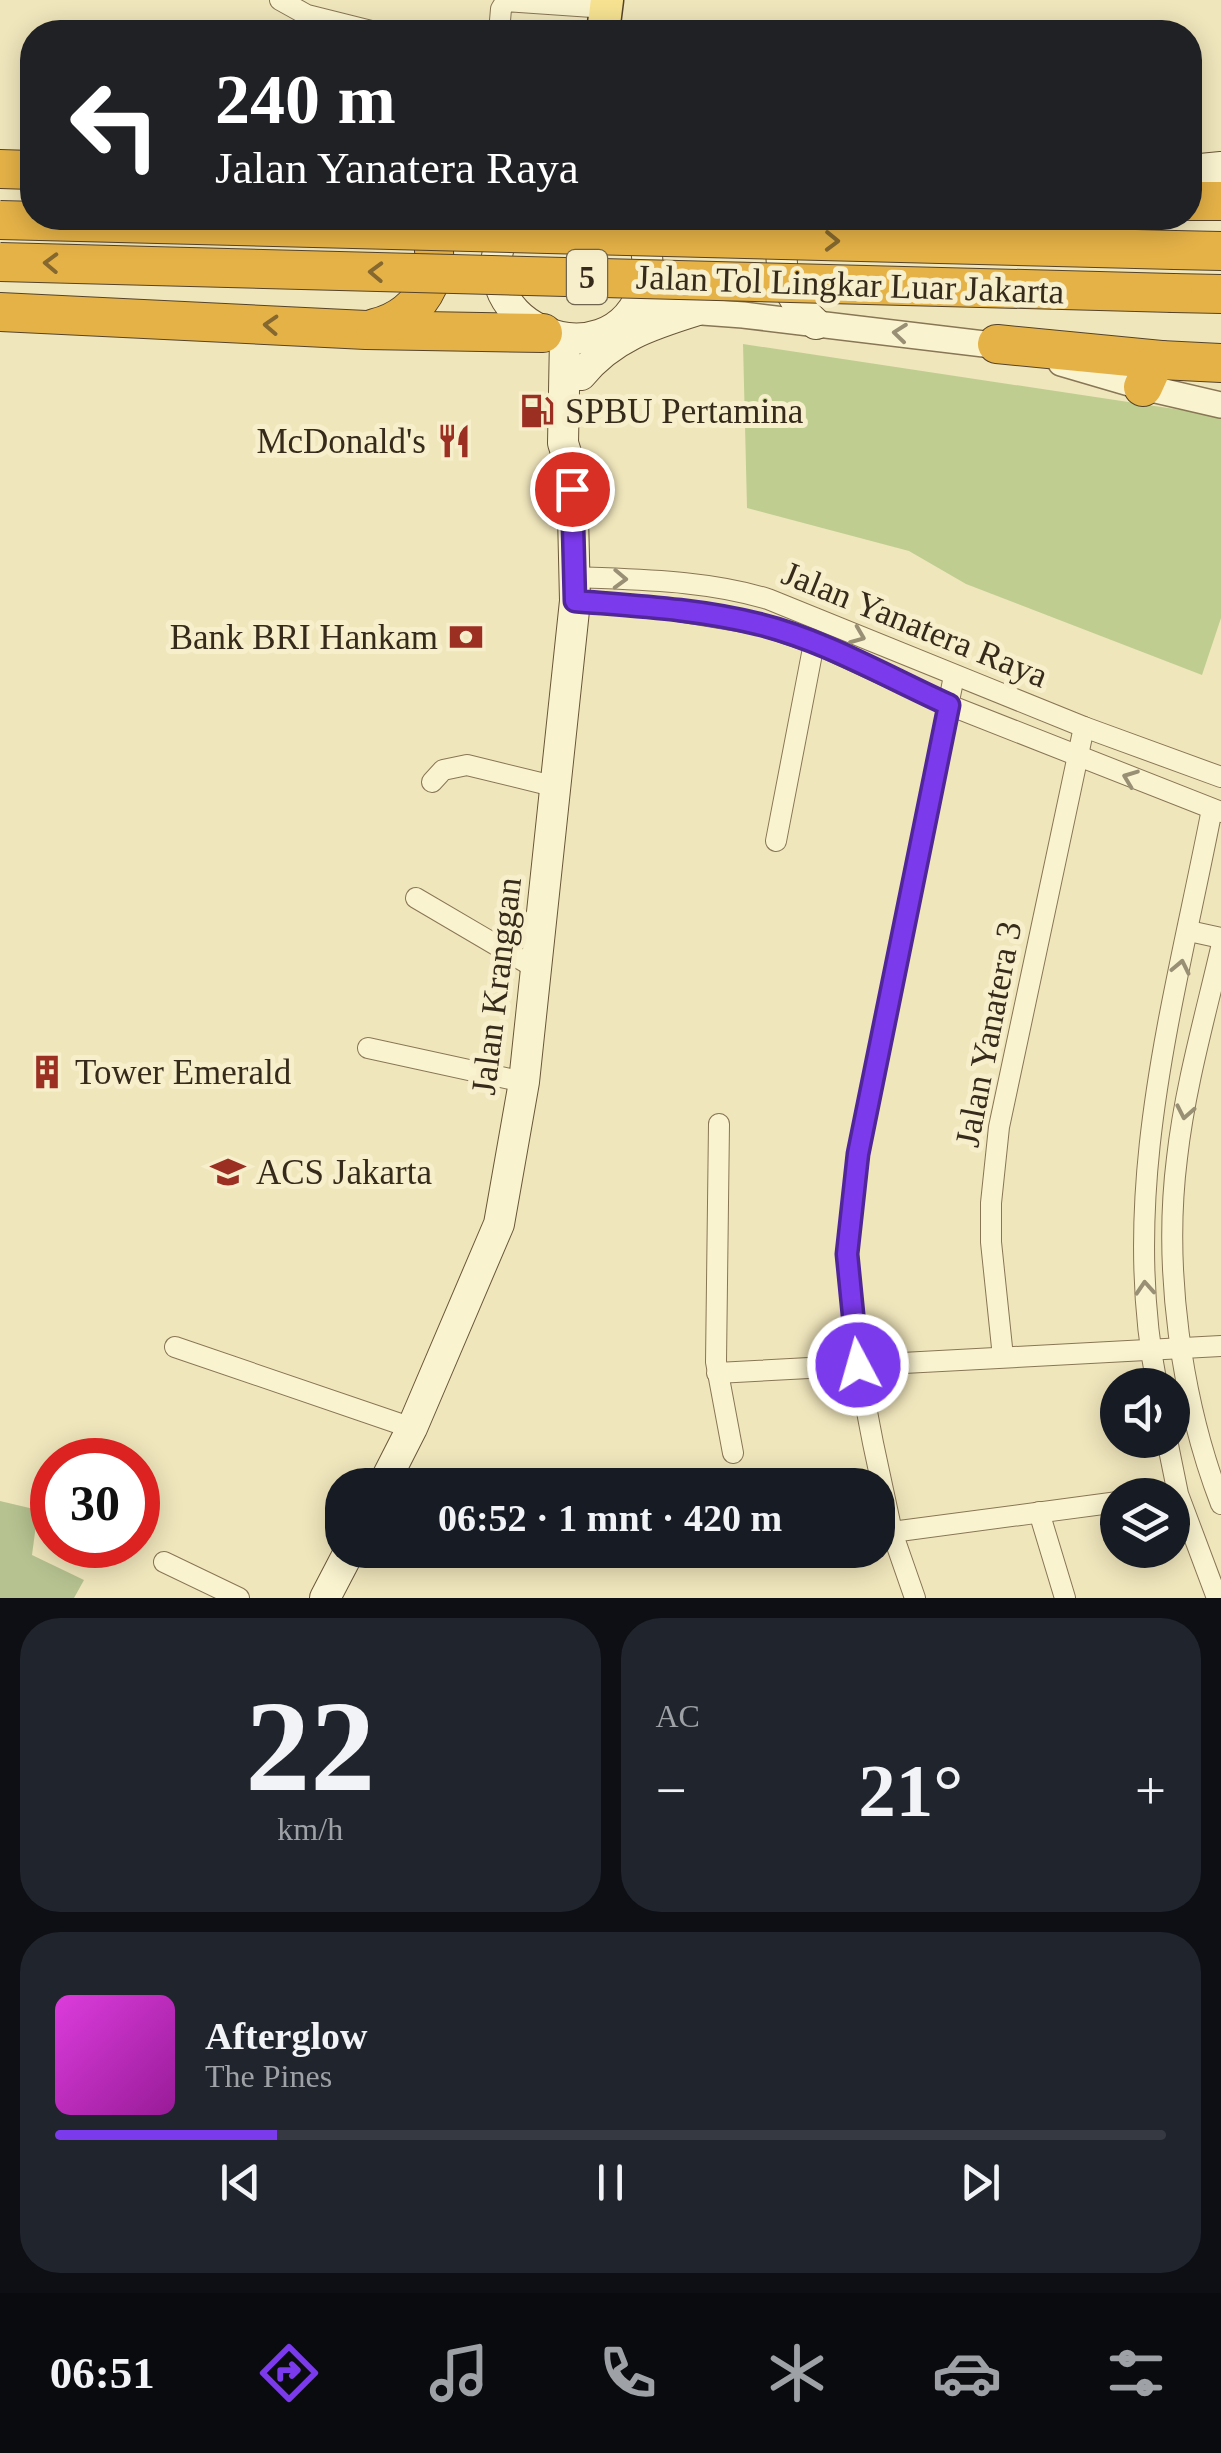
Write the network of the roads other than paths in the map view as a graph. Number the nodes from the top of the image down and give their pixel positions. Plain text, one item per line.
1 (280, 0) edge
2 (318, 9) edge
3 (606, 13) edge
4 (345, 20) edge
5 (500, 20) edge
6 (392, 230) edge
7 (430, 230) edge
8 (506, 230) edge
9 (639, 230) edge
10 (786, 230) edge
11 (1221, 251) edge
12 (0, 262) edge
13 (1221, 294) edge
14 (634, 307) junction
15 (704, 311) junction
16 (0, 312) edge
17 (816, 324) junction
18 (366, 330) junction
19 (563, 336) junction
20 (996, 344) joint
21 (1221, 363) edge
22 (1152, 373) junction
23 (581, 375) junction
24 (1221, 405) edge
25 (572, 472) junction
26 (697, 585) junction
27 (575, 589) junction
28 (692, 612) junction
29 (814, 643) junction
30 (954, 676) junction
31 (949, 705) junction
32 (1084, 728) junction
33 (1077, 757) junction
34 (1221, 777) edge
35 (432, 782) dead end
36 (557, 787) junction
37 (1217, 811) edge
38 (776, 841) dead end
39 (416, 898) dead end
40 (1188, 932) junction
41 (1221, 938) edge
42 (1221, 948) edge
43 (537, 968) junction
44 (368, 1048) dead end
45 (524, 1082) junction
46 (719, 1124) dead end
47 (1221, 1346) edge
48 (175, 1347) dead end
49 (1178, 1348) junction
50 (1150, 1350) junction
51 (1003, 1357) junction
52 (858, 1365) junction
53 (1153, 1368) edge
54 (717, 1373) junction
55 (412, 1428) junction
56 (733, 1454) dead end
57 (392, 1468) edge
58 (879, 1468) edge
59 (1190, 1494) edge
60 (1219, 1494) edge
61 (1100, 1504) edge
62 (1038, 1512) junction
63 (895, 1532) edge
64 (1190, 1533) edge
65 (895, 1541) edge
66 (164, 1562) dead end
67 (341, 1568) edge
68 (239, 1598) edge
69 (325, 1598) edge
70 (915, 1598) edge
71 (1066, 1598) edge
72 (1217, 1598) edge

1 - 2 street
2 - 4 street
3 - 5 street
6 -> 11 highway, Jalan Tol Lingkar Luar Jakarta / 5, bridge
7 - 18 highway
8 - 19 main road
9 - 14 main road
10 - 17 main road
13 -> 12 highway, Jalan Tol Lingkar Luar Jakarta / 5, bridge
14 - 15 street
14 - 19 main road
15 - 17 street
15 - 23 main road
18 -> 16 highway
20 -> 17 street
18 - 19 highway
19 - 23 main road, Jalan Kranggan
19 - 25 main road, Jalan Kranggan
20 - 22 highway
21 - 22 highway
22 - 24 street
23 - 25 main road, Jalan Kranggan
25 - 27 main road, Jalan Kranggan
27 -> 26 street, Jalan Yanatera Raya
26 - 28 street
26 -> 30 street, Jalan Yanatera Raya
27 - 28 street, Jalan Yanatera Raya
27 - 36 main road, Jalan Kranggan
28 - 29 street, Jalan Yanatera Raya
29 - 31 street, Jalan Yanatera Raya
29 - 38 street
30 - 31 street
30 - 32 street, Jalan Yanatera Raya
31 - 33 street, Jalan Yanatera Raya
31 - 52 street
32 - 33 street, Jalan Yanatera 3
32 - 34 street, Jalan Yanatera Raya
37 -> 33 street, Jalan Yanatera Raya
33 - 51 street, Jalan Yanatera 3
35 - 36 street
36 - 43 main road, Jalan Kranggan
37 - 40 street, Jalan Yanatera Raya
39 - 43 street
40 - 41 street
50 -> 40 street, Jalan Yanatera Raya
42 -> 49 street
43 - 45 main road, Jalan Kranggan
44 - 45 street
45 - 55 main road, Jalan Kranggan
46 - 54 street
47 - 49 street
48 - 55 street
49 - 50 street
49 - 60 street
50 - 51 street
50 - 53 street, Jalan Yanatera Raya
51 - 52 street
52 - 54 street
52 - 58 street
54 - 56 street
55 - 57 main road, Jalan Kranggan
59 - 60 street
61 - 62 street
62 - 63 street
62 - 71 street
64 - 72 street
65 - 70 street
66 - 68 street
67 - 69 main road

